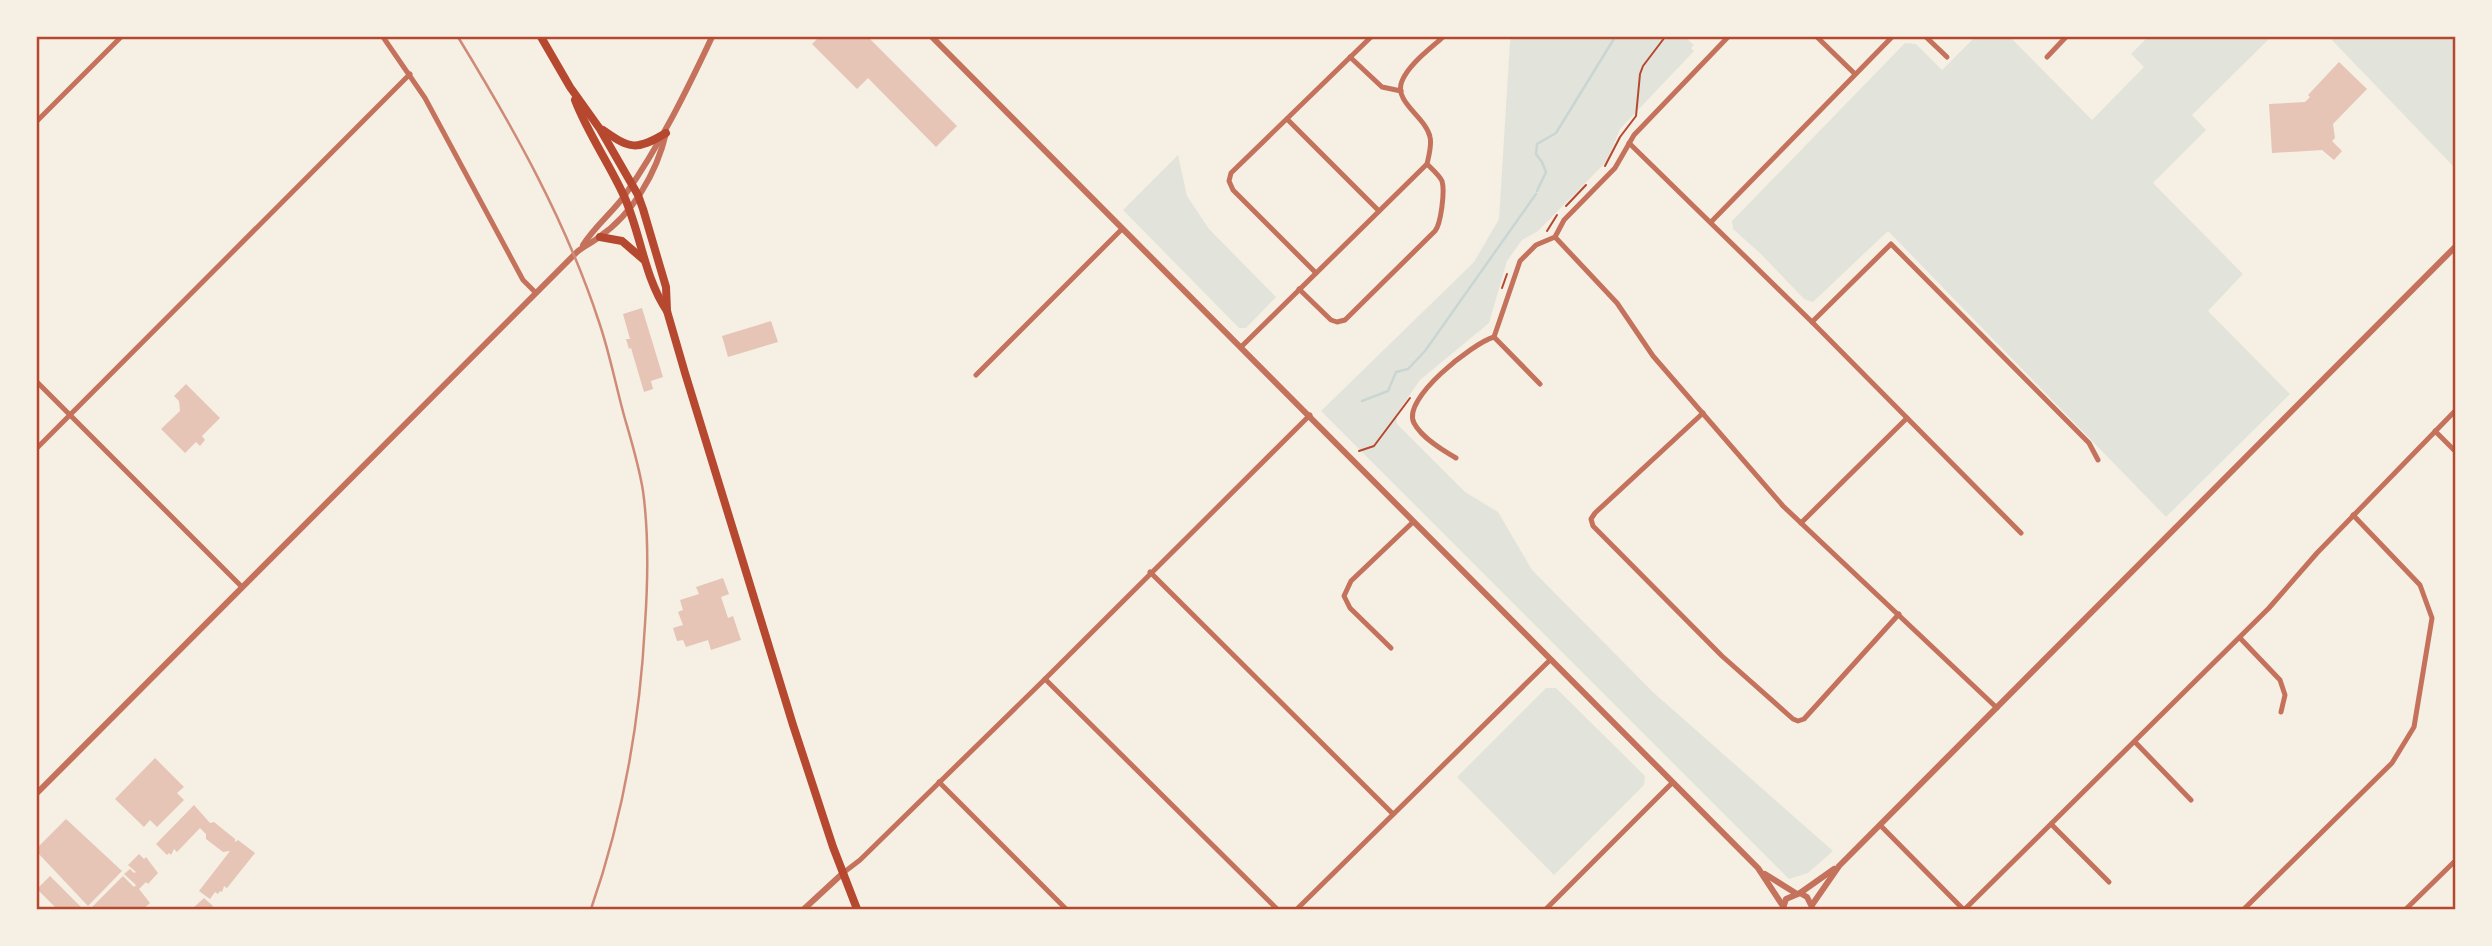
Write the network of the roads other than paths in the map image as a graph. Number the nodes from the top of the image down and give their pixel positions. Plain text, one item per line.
1 (121, 37) edge
2 (383, 37) edge
3 (541, 37) edge
4 (712, 37) edge
5 (932, 37) edge
6 (1371, 37) edge
7 (1443, 37) edge
8 (1728, 37) edge
9 (1817, 37) edge
10 (1892, 37) edge
11 (1926, 37) edge
12 (2066, 37) edge
13 (1350, 57) junction
14 (1947, 57) dead end
15 (2047, 57) dead end
16 (410, 74) junction
17 (1855, 74) junction
18 (570, 87) junction
19 (1401, 91) junction
20 (1287, 118) junction
21 (37, 121) edge
22 (600, 129) junction
23 (666, 133) junction
24 (1629, 143) junction
25 (1427, 164) junction
26 (632, 184) junction
27 (638, 195) junction
28 (624, 196) junction
29 (628, 208) junction
30 (1379, 211) junction
31 (1711, 222) junction
32 (1122, 229) junction
33 (600, 237) junction
34 (1555, 237) junction
35 (583, 247) junction
36 (2455, 247) edge
37 (646, 263) junction
38 (1316, 273) junction
39 (1299, 289) junction
40 (536, 293) junction
41 (667, 312) junction
42 (1812, 322) junction
43 (1494, 337) junction
44 (1241, 346) junction
45 (976, 375) dead end
46 (37, 382) edge
47 (1540, 384) dead end
48 (2455, 411) edge
49 (1703, 412) junction
50 (69, 415) junction
51 (1310, 415) junction
52 (1907, 418) junction
53 (2435, 431) junction
54 (37, 448) edge
55 (2455, 451) edge
56 (1456, 458) dead end
57 (2098, 460) dead end
58 (2353, 515) junction
59 (1413, 522) junction
60 (1801, 523) junction
61 (2021, 533) dead end
62 (1150, 572) junction
63 (242, 587) junction
64 (1899, 614) junction
65 (2240, 638) junction
66 (1391, 648) dead end
67 (1550, 660) junction
68 (1045, 679) junction
69 (1997, 708) junction
70 (2281, 712) dead end
71 (2135, 742) junction
72 (939, 782) junction
73 (1672, 783) junction
74 (37, 793) edge
75 (2191, 800) dead end
76 (1393, 814) junction
77 (2051, 824) junction
78 (1880, 825) junction
79 (2455, 861) edge
80 (1839, 866) junction
81 (1758, 868) junction
82 (843, 873) junction
83 (2109, 882) dead end
84 (1798, 893) junction
85 (1812, 907) edge
86 (1783, 908) edge
87 (804, 909) edge
88 (857, 909) edge
89 (1066, 909) edge
90 (1276, 909) edge
91 (1297, 909) edge
92 (1546, 909) edge
93 (1964, 909) edge
94 (2244, 909) edge
95 (2406, 909) edge

1 - 21 street
2 - 16 street
3 - 18 highway
4 - 23 street
5 - 32 street
6 - 13 street
7 - 19 street
8 - 24 street
9 - 17 street
10 - 17 street
11 - 14 street
12 - 15 street
13 - 19 street
13 - 20 street
16 - 40 street
16 - 50 street
17 - 31 street
18 - 22 highway
18 - 28 highway
19 - 25 street
20 - 30 street
20 - 38 street
22 - 23 highway
22 - 26 highway
23 - 26 street
23 - 27 street
24 - 31 street
24 - 34 street
25 - 30 street
25 - 39 street
26 - 27 highway
26 - 28 street
27 - 29 street
27 - 41 highway
28 - 29 highway
28 - 35 street
29 - 33 street
29 - 37 highway
30 - 38 street
31 - 42 street
32 - 44 street
32 - 45 street
33 - 35 street
33 - 37 highway
34 - 43 street
34 - 49 street
35 - 40 street
36 - 69 street
37 - 41 highway
38 - 39 street
39 - 44 street
40 - 63 street
41 - 82 highway
42 - 52 street
42 - 57 street
43 - 47 street
43 - 56 street
44 - 51 street
46 - 50 street
48 - 53 street
49 - 60 street
49 - 64 street
50 - 54 street
50 - 63 street
51 - 59 street
51 - 62 street
52 - 60 street
52 - 61 street
53 - 55 street
53 - 58 street
58 - 65 street
58 - 94 street
59 - 66 street
59 - 67 street
60 - 64 street
62 - 68 street
62 - 76 street
63 - 74 street
64 - 69 street
65 - 70 street
65 - 71 street
67 - 73 street
67 - 76 street
68 - 72 street
68 - 90 street
69 - 78 street
71 - 75 street
71 - 77 street
72 - 82 street
72 - 89 street
73 - 81 street
73 - 92 street
76 - 91 street
77 - 83 street
77 - 93 street
78 - 80 street
78 - 93 street
79 - 95 street
80 - 84 street
80 - 85 street
81 - 84 street
81 - 86 street
82 - 87 street
82 - 88 highway
84 - 85 street
84 - 86 street

